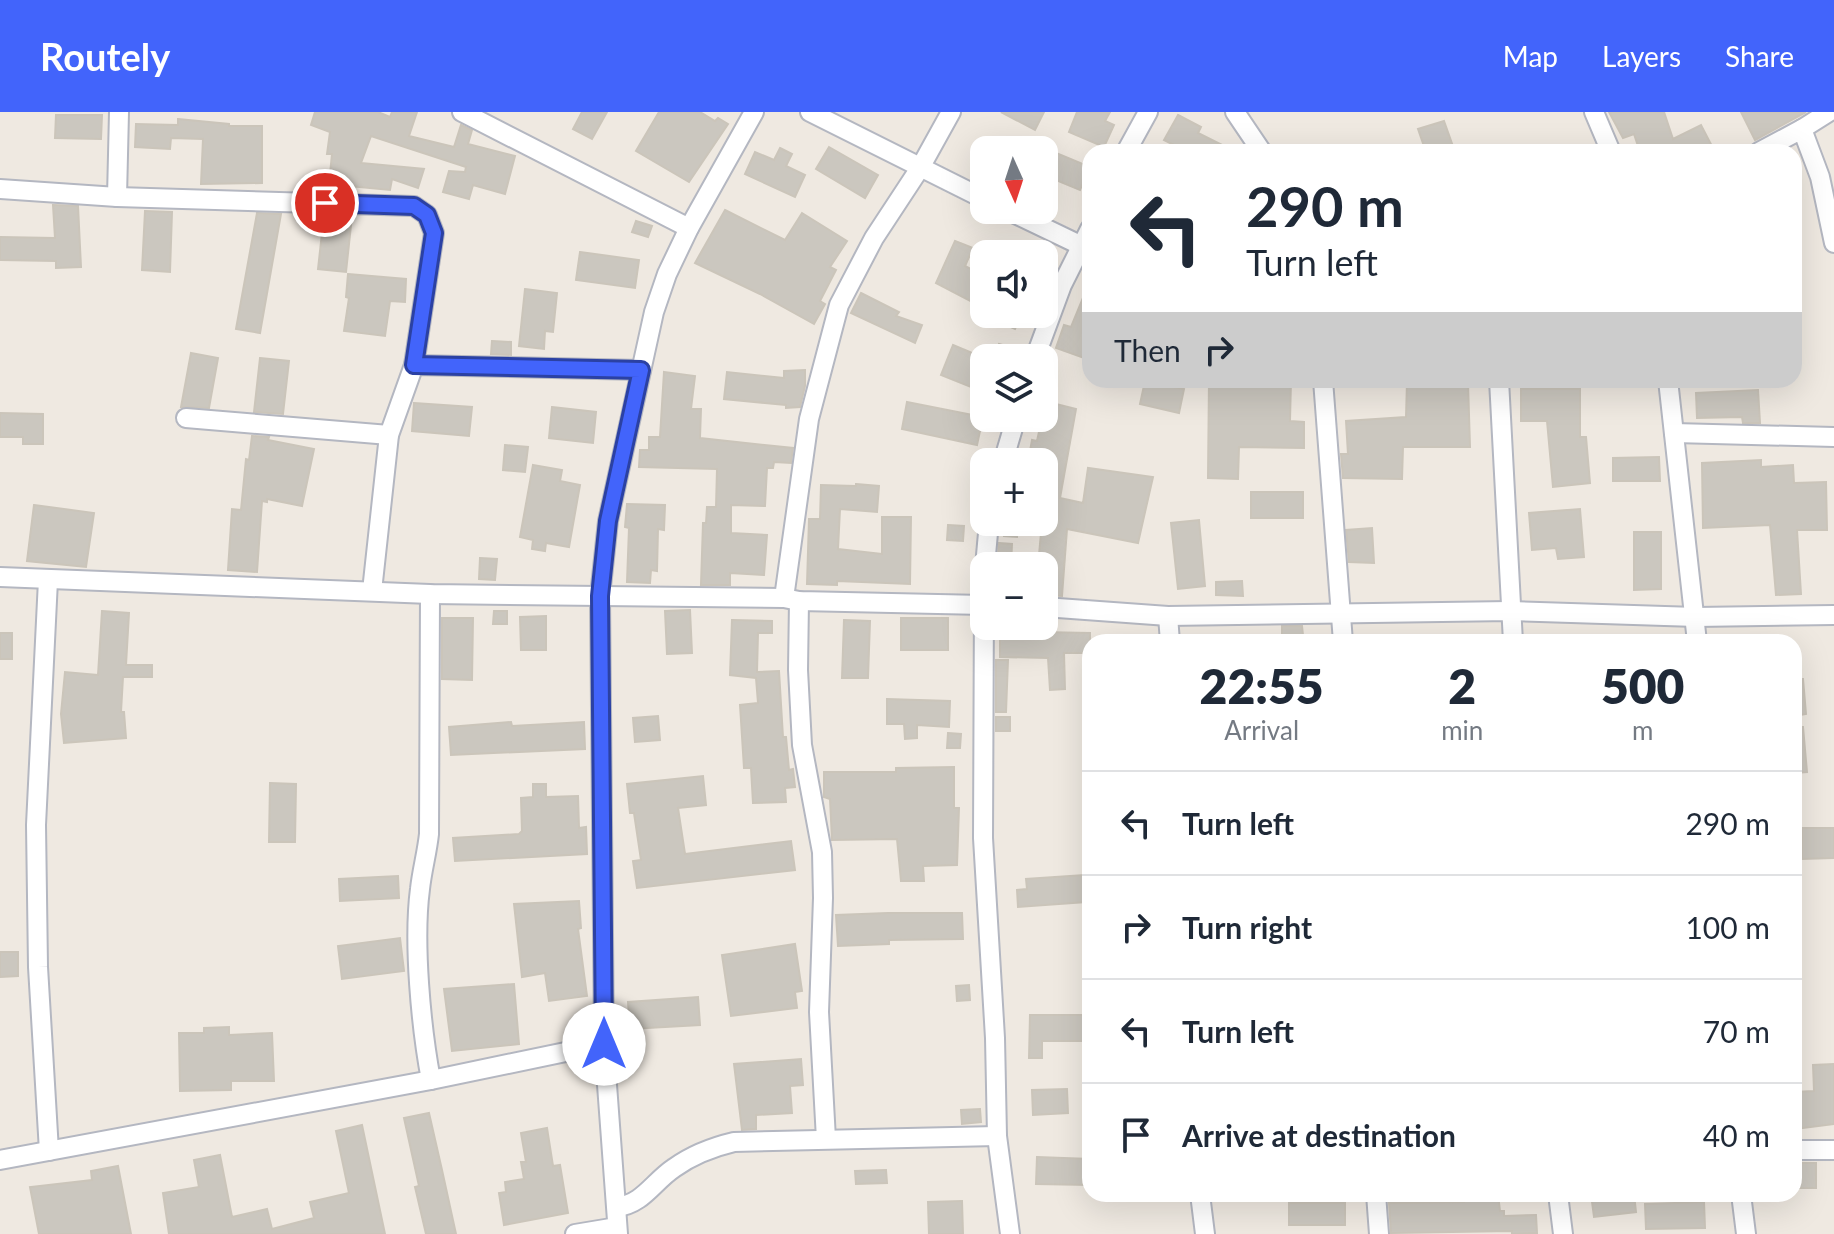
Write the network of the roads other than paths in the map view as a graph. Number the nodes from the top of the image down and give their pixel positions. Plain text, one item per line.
1 (119, 112) edge
2 (462, 112) edge
3 (754, 112) edge
4 (810, 112) edge
5 (951, 112) edge
6 (1148, 112) edge
7 (1235, 112) edge
8 (1594, 112) edge
9 (1829, 112) edge
10 (1802, 129) junction
11 (1130, 144) edge
12 (1257, 144) edge
13 (1608, 144) edge
14 (1774, 144) edge
15 (920, 168) junction
16 (0, 189) edge
17 (970, 192) edge
18 (117, 197) junction
19 (1046, 224) edge
20 (689, 228) junction
21 (1082, 237) edge
22 (1834, 243) edge
23 (1082, 246) edge
24 (1040, 344) edge
25 (414, 365) junction
26 (641, 370) junction
27 (1324, 388) edge
28 (1499, 388) edge
29 (1669, 388) edge
30 (186, 418) dead end
31 (1674, 433) junction
32 (389, 435) junction
33 (1834, 437) edge
34 (0, 577) edge
35 (48, 580) junction
36 (372, 591) junction
37 (430, 594) junction
38 (600, 596) junction
39 (792, 599) junction
40 (970, 605) edge
41 (1058, 608) edge
42 (1510, 611) junction
43 (1341, 613) junction
44 (1834, 615) edge
45 (1168, 616) junction
46 (1696, 617) junction
47 (1169, 634) edge
48 (1342, 634) edge
49 (1512, 634) edge
50 (1697, 634) edge
51 (984, 640) edge
52 (604, 1044) junction
53 (431, 1080) junction
54 (997, 1136) junction
55 (826, 1139) junction
56 (1802, 1150) edge
57 (1834, 1150) edge
58 (49, 1151) junction
59 (0, 1160) edge
60 (1201, 1202) edge
61 (1377, 1202) edge
62 (1559, 1202) edge
63 (1742, 1202) edge
64 (617, 1207) junction
65 (618, 1230) edge
66 (575, 1234) edge
67 (1010, 1234) edge
68 (1205, 1234) edge
69 (1379, 1234) edge
70 (1563, 1234) edge
71 (1746, 1234) edge

1 - 18 street
2 - 20 street
3 - 20 street
4 - 15 street
5 - 15 street
6 - 11 street
7 - 12 street
8 - 13 street
9 - 10 street
10 - 14 street
10 - 22 street
15 - 17 street
15 - 39 street
16 - 18 street
18 - 25 street
19 - 21 street
20 - 26 street
23 - 24 street
25 - 26 street
25 - 32 street
26 - 38 street
27 - 43 street
28 - 42 street
29 - 31 street
30 - 32 street
31 - 33 street
31 - 46 street
32 - 36 street
34 - 35 street
35 - 36 street
35 - 58 street
36 - 37 street
37 - 38 street
37 - 53 street
38 - 39 street
38 - 52 street
39 - 40 street
39 - 55 street
41 - 45 street
42 - 43 street
42 - 46 street
42 - 49 street
43 - 45 street
43 - 48 street
44 - 46 street
45 - 47 street
46 - 50 street
51 - 54 street
52 - 53 street
52 - 64 street
53 - 58 street
54 - 55 street
54 - 67 street
55 - 64 street
56 - 57 street
58 - 59 street
60 - 68 street
61 - 69 street
62 - 70 street
63 - 71 street
64 - 65 street
65 - 66 street

